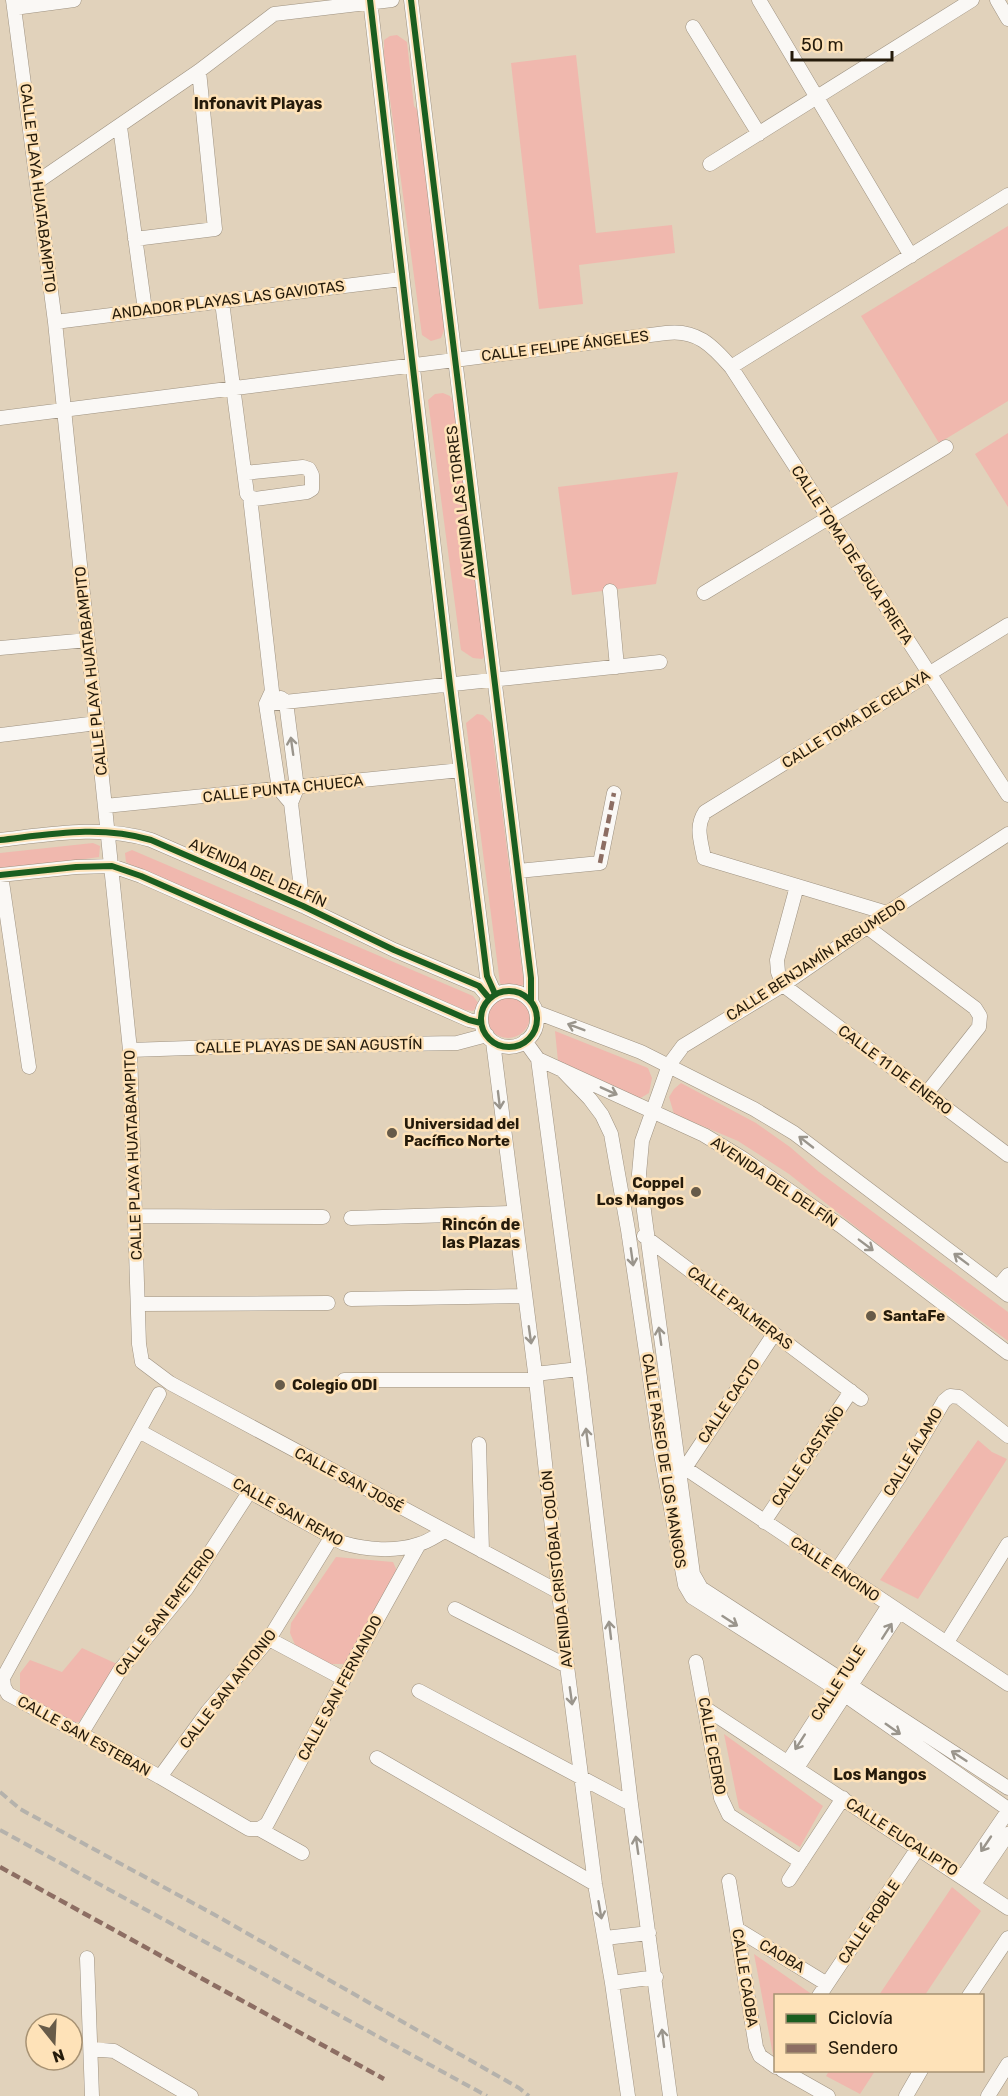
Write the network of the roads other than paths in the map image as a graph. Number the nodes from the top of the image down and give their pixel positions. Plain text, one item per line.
1 (74, 0) edge
2 (392, 0) edge
3 (411, 0) edge
4 (759, 0) edge
5 (972, 0) edge
6 (997, 0) edge
7 (370, 1) edge
8 (14, 4) edge
9 (273, 7) edge
10 (1008, 19) edge
11 (693, 27) dead end
12 (199, 71) junction
13 (817, 97) junction
14 (120, 127) junction
15 (759, 134) junction
16 (710, 164) dead end
17 (37, 183) junction
18 (1008, 195) edge
19 (135, 239) junction
20 (911, 256) junction
21 (401, 279) junction
22 (222, 302) junction
23 (145, 310) junction
24 (56, 322) junction
25 (682, 331) joint
26 (456, 360) junction
27 (412, 365) junction
28 (731, 367) junction
29 (234, 388) junction
30 (64, 410) junction
31 (0, 418) edge
32 (946, 447) dead end
33 (245, 473) junction
34 (250, 497) junction
35 (829, 518) junction
36 (610, 591) dead end
37 (704, 593) dead end
38 (1008, 625) edge
39 (88, 640) junction
40 (0, 648) edge
41 (660, 662) dead end
42 (617, 667) junction
43 (929, 674) junction
44 (495, 680) junction
45 (450, 685) junction
46 (272, 691) junction
47 (286, 702) junction
48 (266, 704) junction
49 (97, 723) junction
50 (0, 735) edge
51 (461, 770) junction
52 (297, 788) junction
53 (279, 789) junction
54 (614, 793) dead end
55 (1008, 795) edge
56 (291, 803) junction
57 (105, 806) junction
58 (108, 831) junction
59 (1008, 834) edge
60 (0, 840) edge
61 (112, 866) junction
62 (518, 871) junction
63 (0, 875) edge
64 (797, 886) junction
65 (303, 906) junction
66 (887, 913) junction
67 (867, 927) junction
68 (783, 985) junction
69 (492, 996) junction
70 (533, 1006) junction
71 (487, 1033) junction
72 (525, 1041) junction
73 (130, 1050) junction
74 (538, 1059) junction
75 (669, 1065) junction
76 (29, 1067) dead end
77 (562, 1070) junction
78 (926, 1094) junction
79 (653, 1111) junction
80 (1008, 1155) edge
81 (514, 1214) junction
82 (136, 1216) junction
83 (323, 1217) dead end
84 (351, 1218) dead end
85 (628, 1230) junction
86 (646, 1237) junction
87 (1008, 1275) edge
88 (1003, 1291) edge
89 (524, 1296) junction
90 (351, 1299) dead end
91 (328, 1303) dead end
92 (138, 1304) junction
93 (774, 1334) junction
94 (1008, 1353) edge
95 (142, 1362) joint
96 (579, 1369) junction
97 (535, 1377) junction
98 (344, 1380) dead end
99 (159, 1394) dead end
100 (856, 1395) joint
101 (140, 1431) junction
102 (1008, 1436) edge
103 (479, 1444) dead end
104 (661, 1454) junction
105 (681, 1466) junction
106 (250, 1491) junction
107 (764, 1522) junction
108 (445, 1531) junction
109 (331, 1538) junction
110 (419, 1544) junction
111 (1008, 1544) edge
112 (483, 1551) junction
113 (837, 1570) junction
114 (560, 1592) junction
115 (894, 1608) junction
116 (455, 1609) dead end
117 (269, 1639) junction
118 (947, 1642) junction
119 (696, 1662) dead end
120 (567, 1666) junction
121 (344, 1679) junction
122 (1008, 1684) edge
123 (843, 1687) junction
124 (419, 1691) dead end
125 (705, 1708) junction
126 (81, 1734) junction
127 (377, 1758) dead end
128 (792, 1765) junction
129 (160, 1777) junction
130 (582, 1779) junction
131 (1008, 1788) edge
132 (843, 1798) junction
133 (631, 1804) junction
134 (1008, 1810) edge
135 (259, 1829) junction
136 (1008, 1834) edge
137 (918, 1848) junction
138 (302, 1852) dead end
139 (801, 1862) junction
140 (789, 1880) dead end
141 (729, 1881) dead end
142 (968, 1881) junction
143 (596, 1884) junction
144 (1008, 1908) edge
145 (737, 1929) junction
146 (649, 1933) junction
147 (605, 1938) junction
148 (1008, 1938) edge
149 (87, 1958) dead end
150 (656, 1977) junction
151 (612, 1983) junction
152 (823, 1990) edge
153 (970, 1994) edge
154 (91, 2049) junction
155 (774, 2064) edge
156 (1008, 2064) edge
157 (787, 2072) edge
158 (920, 2072) edge
159 (92, 2096) edge
160 (191, 2096) edge
161 (628, 2096) edge
162 (670, 2096) edge
163 (828, 2096) edge
164 (906, 2096) edge
165 (988, 2096) edge

1 - 8 street
2 - 7 street
3 - 26 street, AVENIDA LAS TORRES
4 - 13 street
5 - 13 street
6 - 10 street
7 - 9 street
7 - 21 street
8 - 17 street, CALLE PLAYA HUATABAMPITO
9 - 12 street
11 - 15 street
12 - 14 street
12 - 19 street
13 - 15 street
13 - 20 street
14 - 17 street
14 - 19 street
15 - 16 street
17 - 24 street, CALLE PLAYA HUATABAMPITO
18 - 20 street
19 - 23 street
20 - 28 street
21 - 22 street, ANDADOR PLAYAS LAS GAVIOTAS
21 - 27 street
22 - 23 street, ANDADOR PLAYAS LAS GAVIOTAS
22 - 29 street
23 - 24 street, ANDADOR PLAYAS LAS GAVIOTAS
24 - 30 street, CALLE PLAYA HUATABAMPITO
25 - 26 street, CALLE FELIPE ÁNGELES
25 - 28 street, CALLE TOMA DE AGUA PRIETA
26 - 27 street, CALLE FELIPE ÁNGELES
26 - 44 street, AVENIDA LAS TORRES
27 - 29 street, CALLE FELIPE ÁNGELES
27 - 45 street
28 - 35 street, CALLE TOMA DE AGUA PRIETA
29 - 30 street, CALLE FELIPE ÁNGELES
29 - 33 street
30 - 31 street, CALLE FELIPE ÁNGELES
30 - 39 street, CALLE PLAYA HUATABAMPITO
32 - 35 street
33 - 34 street
33 - 34 street
34 - 46 street
35 - 37 street
35 - 43 street, CALLE TOMA DE AGUA PRIETA
36 - 42 street
38 - 43 street, CALLE TOMA DE CELAYA
39 - 40 street
39 - 49 street, CALLE PLAYA HUATABAMPITO
41 - 42 street
42 - 44 street
43 - 55 street, CALLE TOMA DE AGUA PRIETA
43 - 64 street, CALLE TOMA DE CELAYA
44 - 45 street
44 - 62 street, AVENIDA LAS TORRES
45 - 47 street
45 - 51 street
46 - 47 street
46 - 48 street
47 - 48 street
52 -> 47 street
48 - 53 street
49 - 50 street
49 - 57 street, CALLE PLAYA HUATABAMPITO
51 - 52 street, CALLE PUNTA CHUECA
51 - 69 street
52 - 53 street, CALLE PUNTA CHUECA
52 - 56 street
53 - 56 street
53 - 57 street, CALLE PUNTA CHUECA
54 - 62 street
56 - 65 street
57 - 58 street, CALLE PLAYA HUATABAMPITO
58 - 60 street, AVENIDA DEL DELFÍN
58 - 61 street, CALLE PLAYA HUATABAMPITO
58 - 65 street, AVENIDA DEL DELFÍN
59 - 66 street, CALLE BENJAMÍN ARGUMEDO
61 - 63 street
61 - 71 street
61 - 73 street, CALLE PLAYA HUATABAMPITO
62 - 70 street, AVENIDA LAS TORRES
63 - 76 street
64 - 66 street
64 - 68 street
65 - 69 street, AVENIDA DEL DELFÍN
66 - 67 street, CALLE BENJAMÍN ARGUMEDO
67 - 68 street, CALLE BENJAMÍN ARGUMEDO
67 - 78 street
68 - 75 street, CALLE BENJAMÍN ARGUMEDO
68 - 78 street, CALLE 11 DE ENERO
69 - 70 street
69 - 71 street
70 - 72 street
75 -> 70 street
71 - 72 street
71 - 73 street, CALLE PLAYAS DE SAN AGUSTÍN
71 -> 81 street, AVENIDA CRISTÓBAL COLÓN
72 - 74 street, AVENIDA DEL DELFÍN
73 - 82 street, CALLE PLAYA HUATABAMPITO
74 - 77 street, AVENIDA DEL DELFÍN
74 - 96 street
75 - 79 street, CALLE BENJAMÍN ARGUMEDO
88 -> 75 street
77 -> 79 street, AVENIDA DEL DELFÍN
77 - 85 street, CALLE PASEO DE LOS MANGOS
78 - 80 street, CALLE 11 DE ENERO
79 - 86 street, CALLE PASEO DE LOS MANGOS
79 -> 94 street, AVENIDA DEL DELFÍN
81 - 84 street
81 - 89 street, AVENIDA CRISTÓBAL COLÓN
82 - 83 street
82 - 92 street, CALLE PLAYA HUATABAMPITO
85 - 86 street, CALLE PALMERAS
85 -> 104 street, CALLE PASEO DE LOS MANGOS
86 - 93 street, CALLE PALMERAS
105 -> 86 street, CALLE PASEO DE LOS MANGOS
87 - 88 street
89 - 90 street
89 -> 97 street, AVENIDA CRISTÓBAL COLÓN
91 - 92 street
92 - 95 street, CALLE PLAYA HUATABAMPITO
93 - 100 street, CALLE PALMERAS
93 - 105 street, CALLE CACTO
95 - 108 street, CALLE SAN JOSÉ
96 - 97 street
133 -> 96 street
97 - 98 street
97 - 114 street, AVENIDA CRISTÓBAL COLÓN
99 - 101 street, CALLE SAN ESTEBAN
100 - 107 street, CALLE CASTAÑO
101 - 106 street, CALLE SAN REMO
101 - 126 street, CALLE SAN ESTEBAN
102 - 113 street, CALLE ÁLAMO
103 - 112 street
104 - 105 street, CALLE ENCINO
104 -> 123 street, CALLE PASEO DE LOS MANGOS
105 - 107 street, CALLE ENCINO
105 - 123 street, CALLE PASEO DE LOS MANGOS
106 - 109 street, CALLE SAN REMO
106 - 126 street, CALLE SAN EMETERIO
107 - 113 street, CALLE ENCINO
108 - 110 street, CALLE SAN REMO
108 - 112 street, CALLE SAN JOSÉ
109 - 110 street, CALLE SAN REMO
109 - 117 street, CALLE SAN ANTONIO
110 - 121 street, CALLE SAN FERNANDO
111 - 118 street
112 - 114 street, CALLE SAN JOSÉ
113 - 115 street, CALLE ENCINO
114 - 120 street, AVENIDA CRISTÓBAL COLÓN
115 - 118 street, CALLE ENCINO
115 - 123 street, CALLE TULE
116 - 120 street
117 - 121 street
117 - 129 street, CALLE SAN ANTONIO
118 - 122 street, CALLE ENCINO
119 - 125 street, CALLE CEDRO
120 -> 130 street, AVENIDA CRISTÓBAL COLÓN
121 - 135 street, CALLE SAN FERNANDO
123 - 128 street, CALLE TULE
131 -> 123 street, CALLE PASEO DE LOS MANGOS
123 -> 134 street, CALLE PASEO DE LOS MANGOS
124 - 130 street
125 - 128 street, CALLE EUCALIPTO
125 - 139 street, CALLE CEDRO
126 - 129 street, CALLE SAN ESTEBAN
127 - 143 street
128 - 132 street, CALLE EUCALIPTO
129 - 135 street, CALLE SAN ESTEBAN
130 - 133 street
130 - 143 street, AVENIDA CRISTÓBAL COLÓN
132 - 137 street, CALLE EUCALIPTO
132 - 139 street
146 -> 133 street
134 -> 142 street
135 - 138 street, CALLE SAN ESTEBAN
136 - 142 street
137 - 142 street, CALLE EUCALIPTO
137 - 152 street, CALLE ROBLE
139 - 140 street
141 - 145 street, CALLE CAOBA
142 - 144 street, CALLE EUCALIPTO
143 -> 147 street, AVENIDA CRISTÓBAL COLÓN
145 - 152 street, CAOBA
145 - 155 street, CALLE CAOBA
146 - 147 street
146 - 150 street
147 - 151 street, AVENIDA CRISTÓBAL COLÓN
148 - 153 street
149 - 154 street
150 - 151 street
162 -> 150 street
151 - 161 street, AVENIDA CRISTÓBAL COLÓN
154 - 159 street
154 - 160 street
156 - 165 street
157 - 163 street, CALLE CAOBA
158 - 164 street

